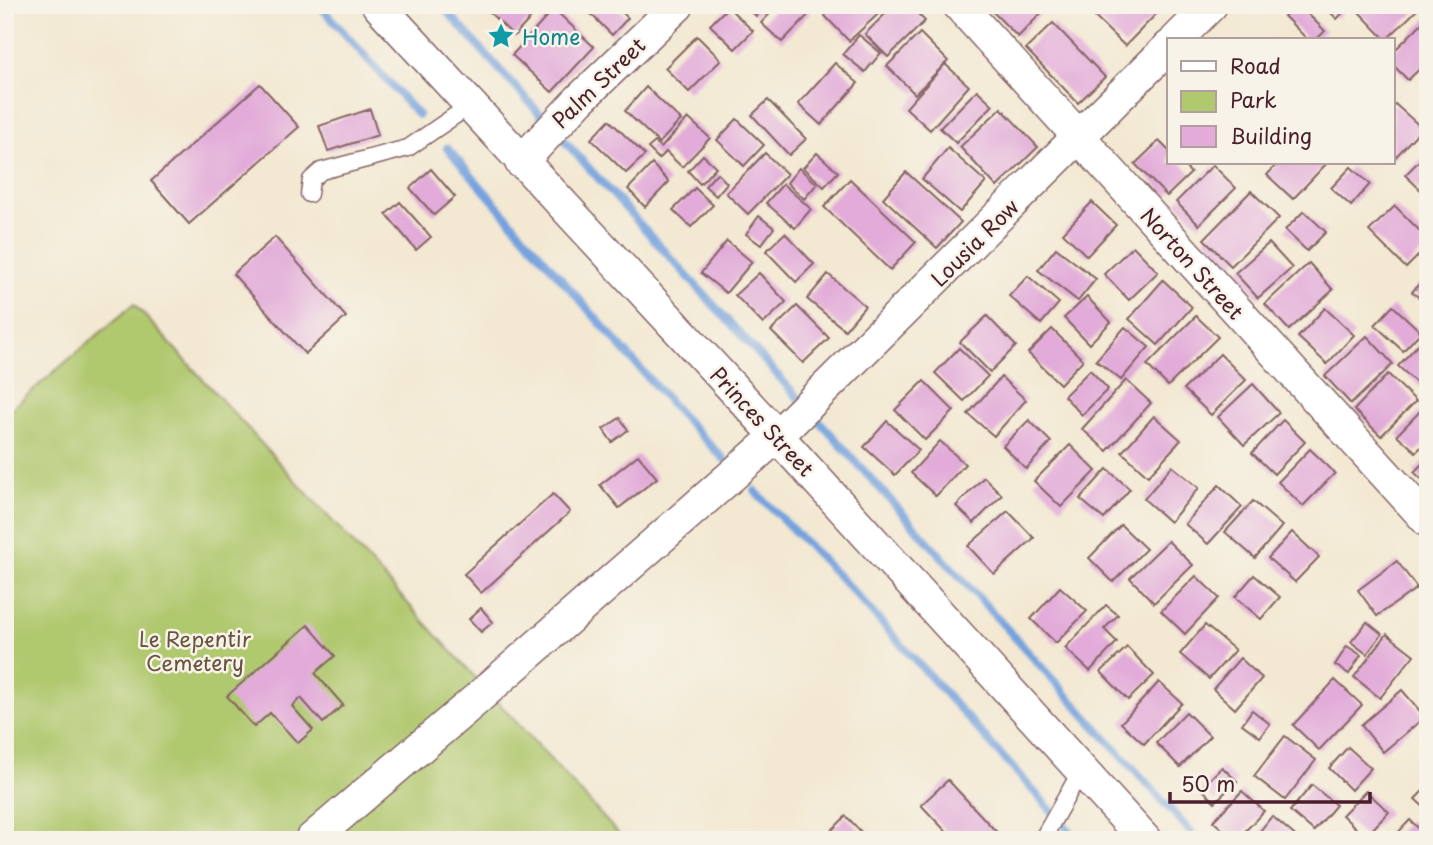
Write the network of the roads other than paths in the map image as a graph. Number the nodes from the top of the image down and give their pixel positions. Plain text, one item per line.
1 (378, 5) edge
2 (678, 5) edge
3 (959, 5) edge
4 (1210, 5) edge
5 (1178, 38) edge
6 (1167, 49) edge
7 (469, 106) junction
8 (1079, 137) junction
9 (529, 153) junction
10 (309, 194) dead end
11 (784, 429) junction
12 (1428, 521) edge
13 (1081, 771) junction
14 (311, 840) edge
15 (1042, 840) edge
16 (1145, 840) edge

1 - 7 street, Princes Street
2 - 9 street, Palm Street
3 - 8 street, Norton Street
4 - 5 street
6 - 8 street, Lousia Row
7 - 9 street, Princes Street
7 - 10 lane
8 - 11 street, Lousia Row
8 - 12 street, Norton Street
9 - 11 street, Princes Street
11 - 13 street, Princes Street
11 - 14 street, Lousia Row
13 - 15 lane
13 - 16 street, Princes Street

